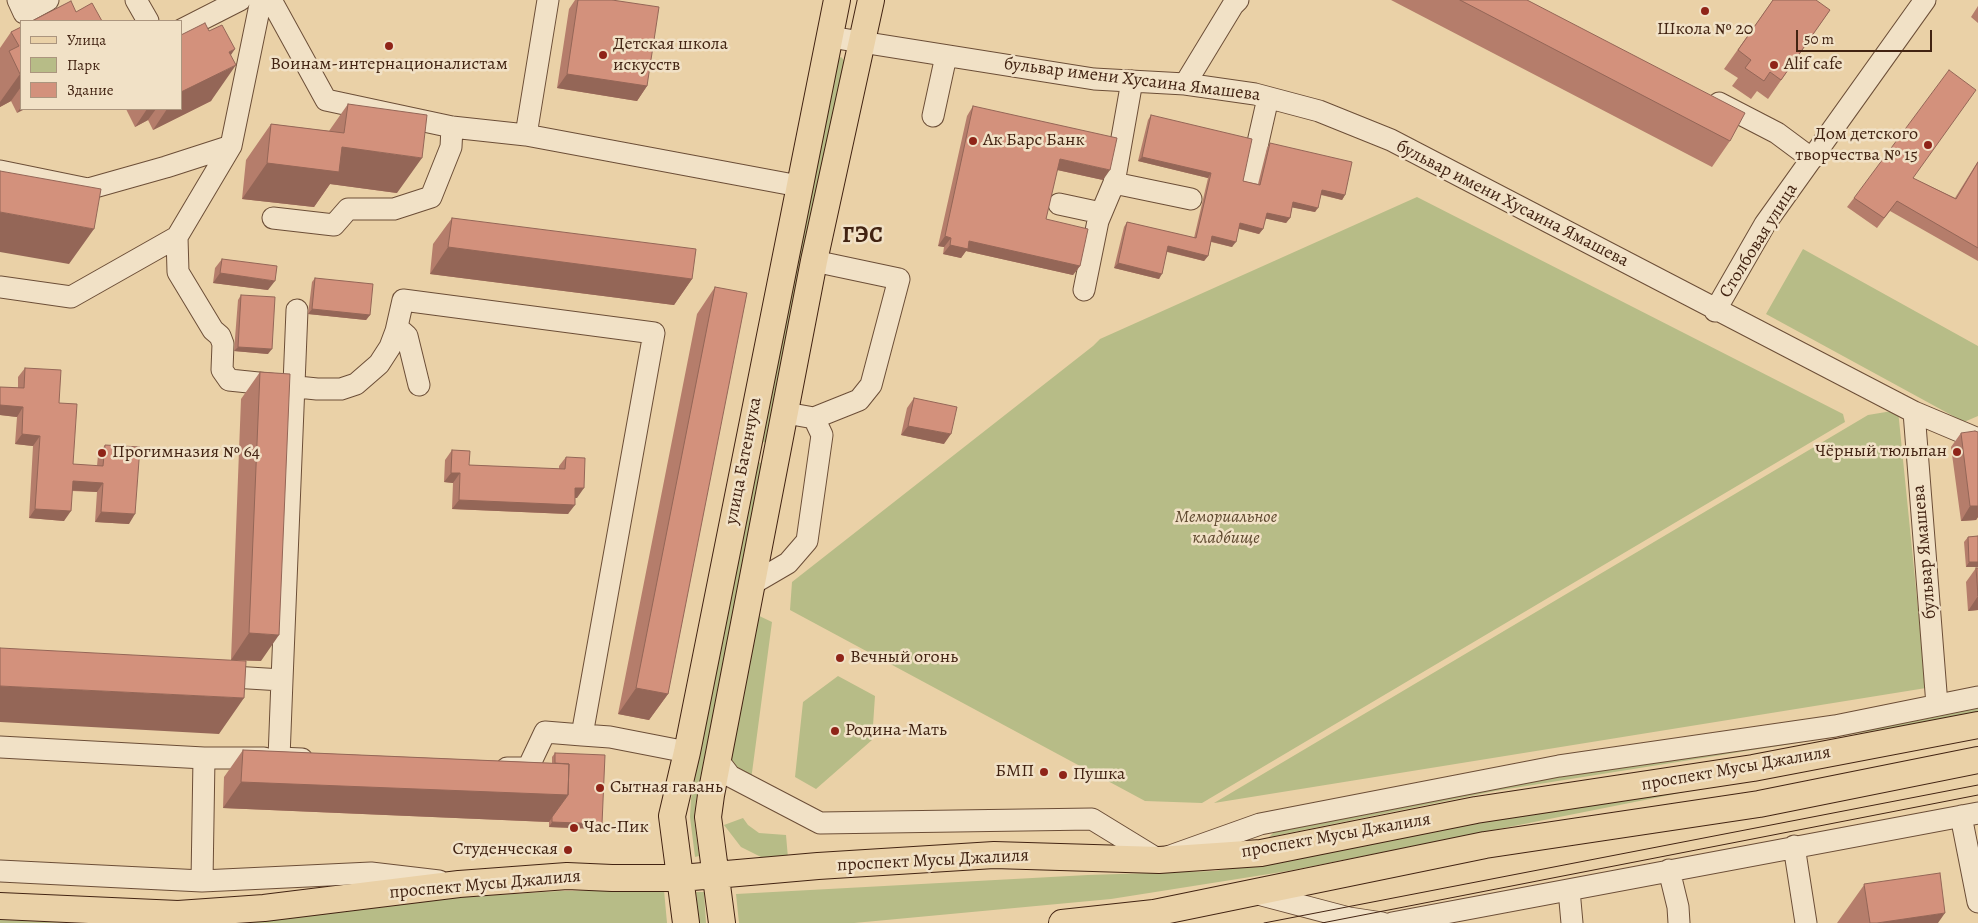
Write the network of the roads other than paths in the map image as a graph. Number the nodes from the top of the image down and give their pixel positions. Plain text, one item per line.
1 (18, 0) edge
2 (48, 0) edge
3 (136, 0) edge
4 (240, 0) edge
5 (262, 0) edge
6 (271, 0) edge
7 (548, 0) edge
8 (838, 0) edge
9 (870, 0) edge
10 (1238, 0) edge
11 (1925, 0) edge
12 (147, 20) edge
13 (182, 29) edge
14 (830, 38) junction
15 (863, 43) junction
16 (946, 56) junction
17 (1132, 81) junction
18 (1185, 84) junction
19 (1703, 95) edge
20 (1268, 98) junction
21 (933, 116) dead end
22 (452, 127) junction
23 (526, 135) junction
24 (231, 146) junction
25 (1812, 159) junction
26 (0, 171) edge
27 (1250, 182) edge
28 (1114, 183) junction
29 (799, 186) junction
30 (1191, 199) dead end
31 (1059, 204) dead end
32 (1101, 213) junction
33 (273, 218) dead end
34 (176, 237) junction
35 (814, 262) junction
36 (0, 288) edge
37 (1084, 290) dead end
38 (298, 310) dead end
39 (1715, 311) junction
40 (397, 327) junction
41 (419, 385) dead end
42 (294, 387) junction
43 (1914, 412) junction
44 (786, 413) junction
45 (814, 418) junction
46 (1973, 433) edge
47 (743, 464) junction
48 (773, 471) junction
49 (752, 584) junction
50 (196, 674) edge
51 (282, 680) junction
52 (1978, 697) edge
53 (1937, 705) junction
54 (1978, 725) edge
55 (582, 735) junction
56 (0, 747) edge
57 (687, 752) junction
58 (204, 758) junction
59 (279, 758) junction
60 (717, 759) junction
61 (1978, 760) edge
62 (326, 761) edge
63 (489, 767) edge
64 (1970, 815) edge
65 (1794, 846) junction
66 (1159, 860) junction
67 (1668, 870) junction
68 (0, 871) edge
69 (716, 876) junction
70 (681, 878) junction
71 (202, 881) junction
72 (459, 884) junction
73 (1569, 890) junction
74 (1252, 892) junction
75 (1978, 902) edge
76 (0, 906) edge
77 (1460, 916) edge
78 (686, 923) edge
79 (722, 923) edge
80 (1062, 923) edge
81 (1382, 923) edge
82 (1392, 923) edge
83 (1572, 923) edge
84 (1679, 923) edge
85 (1806, 923) edge

1 - 2 street
3 - 12 street
4 - 13 street
5 - 24 street
6 - 22 street
7 - 23 street
8 - 14 main road, улица Батенчука
9 - 15 main road, улица Батенчука
10 - 18 street
11 - 25 street, Столбовая улица
14 - 15 street, бульвар имени Хусаина Ямашева
14 - 29 main road, улица Батенчука
15 - 16 street, бульвар имени Хусаина Ямашева
15 - 35 main road, улица Батенчука
16 - 17 street, бульвар имени Хусаина Ямашева
16 - 21 street
17 - 18 street, бульвар имени Хусаина Ямашева
17 - 28 street
18 - 20 street, бульвар имени Хусаина Ямашева
19 - 25 street
20 - 27 street
20 - 39 street, бульвар имени Хусаина Ямашева
22 - 23 street
22 - 33 street
23 - 29 street
24 - 26 street
24 - 34 street
25 - 39 street, Столбовая улица
28 - 30 street
28 - 32 street
29 - 47 main road, улица Батенчука
31 - 32 street
32 - 37 street
34 - 36 street
34 - 42 street
35 - 44 main road, улица Батенчука
35 - 45 street
38 - 42 street
39 - 43 street
40 - 41 street
40 - 42 street
40 - 55 street
42 - 51 street
43 - 46 street
43 - 53 street, бульвар Ямашева
44 - 45 street
44 - 48 main road, улица Батенчука
45 - 49 street
47 - 48 main road
47 - 57 main road, улица Батенчука
48 - 49 main road, улица Батенчука
49 - 60 main road, улица Батенчука
50 - 51 street
51 - 59 street
52 - 53 street
53 - 66 street
54 - 66 main road, проспект Мусы Джалиля
55 - 57 street
55 - 63 street
56 - 58 street
57 - 70 main road, улица Батенчука
58 - 59 street
58 - 71 street
59 - 62 street
60 - 66 street
60 - 69 main road, улица Батенчука
61 - 74 main road, проспект Мусы Джалиля
64 - 65 street
64 - 75 street
65 - 67 street
65 - 85 street
66 - 69 main road, проспект Мусы Джалиля
67 - 73 street
67 - 84 street
68 - 71 street
69 - 70 main road, проспект Мусы Джалиля
69 - 79 main road, улица Батенчука
70 - 72 main road, проспект Мусы Джалиля
70 - 78 main road, улица Батенчука
71 - 72 street
72 - 76 main road, проспект Мусы Джалиля
73 - 77 street
73 - 83 street
74 - 80 main road, проспект Мусы Джалиля
74 - 81 street
77 - 82 street

